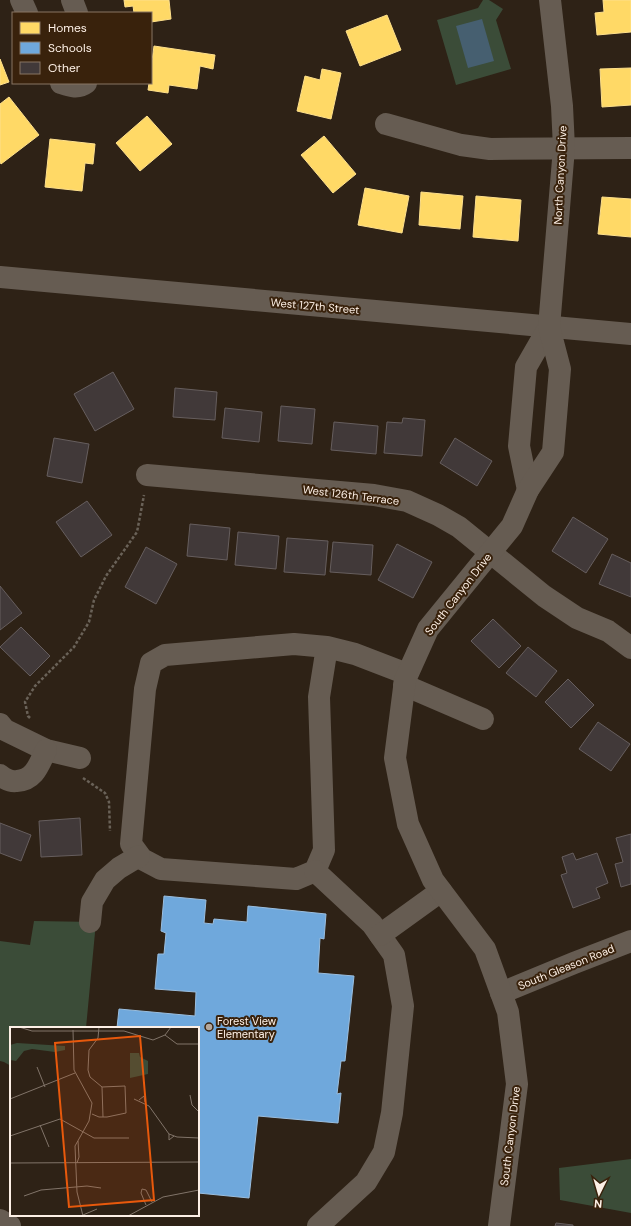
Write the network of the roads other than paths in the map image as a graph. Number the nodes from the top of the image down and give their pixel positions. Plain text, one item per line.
1 (21, 0) edge
2 (72, 0) edge
3 (550, 0) edge
4 (27, 12) edge
5 (77, 12) edge
6 (64, 84) edge
7 (84, 84) edge
8 (386, 124) dead end
9 (564, 148) junction
10 (631, 148) edge
11 (0, 277) edge
12 (549, 327) junction
13 (631, 334) edge
14 (147, 475) road end
15 (528, 490) junction
16 (491, 552) junction
17 (327, 647) junction
18 (631, 648) edge
19 (406, 679) junction
20 (482, 719) dead end
21 (2, 730) edge
22 (46, 750) junction
23 (82, 764) road end
24 (0, 775) edge
25 (139, 856) junction
26 (315, 871) junction
27 (441, 891) junction
28 (90, 922) dead end
29 (380, 936) junction
30 (631, 941) edge
31 (501, 993) junction
32 (0, 1220) edge
33 (10, 1226) edge
34 (318, 1226) edge
35 (499, 1226) edge

1 - 4 street
2 - 5 street
3 - 9 street, North Canyon Drive
6 - 7 street
8 - 9 street
9 - 10 street
9 - 12 street, North Canyon Drive
11 - 12 street, West 127th Street
12 - 13 street, West 127th Street
12 - 15 street
12 - 15 street, South Canyon Drive
14 - 16 street, West 126th Terrace
15 - 16 street, South Canyon Drive
16 - 18 street, West 126th Terrace
16 - 19 street, South Canyon Drive
17 - 19 street
17 - 25 street
17 - 26 street
19 - 20 street
19 - 27 street, South Canyon Drive
21 - 22 street
22 - 23 street
22 - 24 street
25 - 26 street
25 - 28 street
26 - 29 street
27 - 29 street
27 - 31 street, South Canyon Drive
29 - 34 street
30 - 31 street, South Gleason Road
31 - 35 street, South Canyon Drive
32 - 33 street

